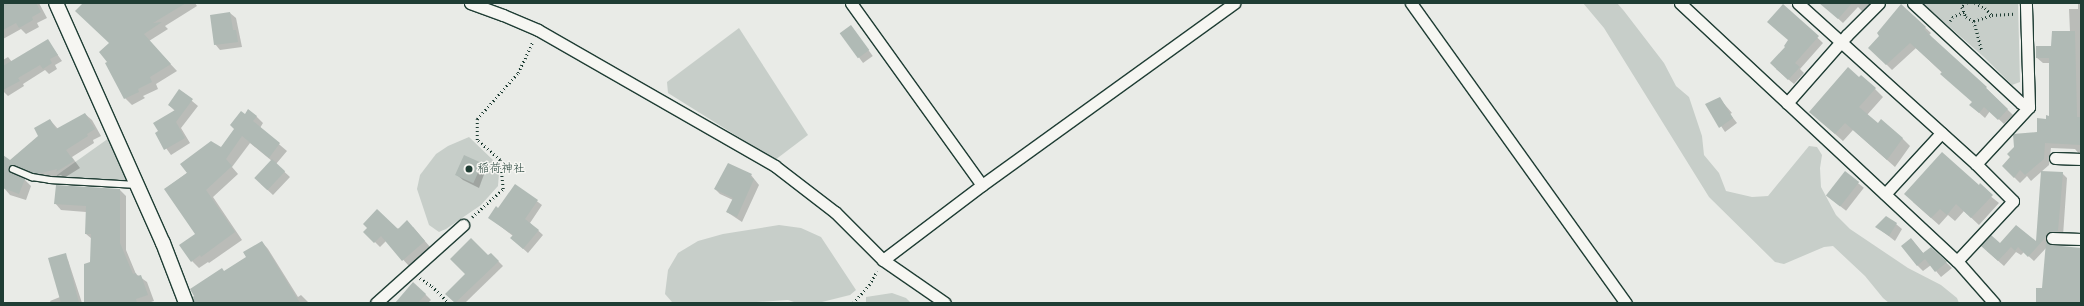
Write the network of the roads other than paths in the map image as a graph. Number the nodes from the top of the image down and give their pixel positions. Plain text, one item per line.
1 (56, 3) edge
2 (470, 3) edge
3 (851, 3) edge
4 (1234, 3) edge
5 (1411, 3) edge
6 (1680, 3) edge
7 (1798, 3) edge
8 (1879, 3) edge
9 (1913, 3) edge
10 (2026, 3) edge
11 (1840, 43) junction
12 (1787, 104) junction
13 (2029, 107) junction
14 (1941, 133) junction
15 (2055, 158) dead end
16 (2081, 159) edge
17 (1976, 164) junction
18 (13, 169) dead end
19 (138, 185) junction
20 (982, 185) junction
21 (1885, 194) junction
22 (463, 225) road end
23 (2052, 238) dead end
24 (2081, 239) edge
25 (884, 260) junction
26 (1957, 261) junction
27 (186, 303) edge
28 (376, 303) edge
29 (945, 303) edge
30 (1626, 303) edge
31 (1994, 303) edge

1 - 19 street
2 - 25 street
3 - 20 street
4 - 20 street
5 - 30 street
6 - 12 street
7 - 11 street
8 - 11 street
9 - 13 street
10 - 13 street
11 - 12 street
11 - 14 street
12 - 21 street
13 - 17 street
14 - 17 street
14 - 21 street
15 - 16 street
17 - 26 street
18 - 19 lane
19 - 27 street
20 - 25 street
21 - 26 street
22 - 28 street
23 - 24 street
25 - 29 street
26 - 31 street

